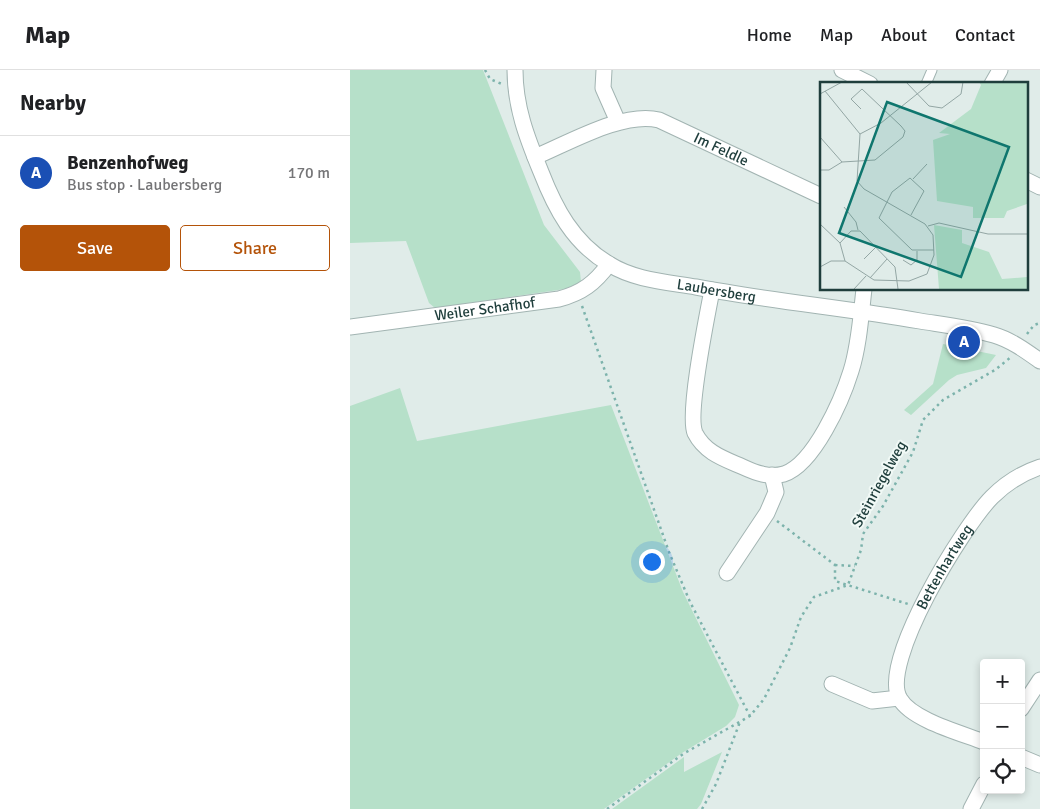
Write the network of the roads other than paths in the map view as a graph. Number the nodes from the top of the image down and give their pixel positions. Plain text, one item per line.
1 (515, 70) edge
2 (604, 70) edge
3 (842, 70) edge
4 (932, 70) edge
5 (1000, 70) edge
6 (866, 82) edge
7 (927, 82) edge
8 (993, 82) edge
9 (618, 122) junction
10 (535, 157) junction
11 (1028, 181) edge
12 (1040, 187) edge
13 (820, 196) edge
14 (609, 264) junction
15 (712, 290) junction
16 (864, 290) edge
17 (861, 311) junction
18 (350, 327) edge
19 (1040, 361) edge
20 (1040, 467) edge
21 (772, 475) junction
22 (727, 573) dead end
23 (1040, 680) edge
24 (832, 684) dead end
25 (899, 698) junction
26 (1024, 704) edge
27 (980, 740) edge
28 (1025, 759) edge
29 (1040, 765) edge
30 (980, 792) edge
31 (971, 809) edge

1 - 10 street, Laubersberg
2 - 9 street
3 - 6 street
4 - 7 lane
5 - 8 street
9 - 10 street, Im Feldle
9 - 13 street, Im Feldle
10 - 14 street, Laubersberg
11 - 12 street
14 - 15 street, Laubersberg
14 - 18 street, Weiler Schafhof
15 - 17 street, Laubersberg
15 - 21 street
16 - 17 street
17 - 19 street, Laubersberg
17 - 21 street
20 - 25 street, Bettenhartweg
21 - 22 street
23 - 26 street
24 - 25 street
25 - 27 street
28 - 29 street
30 - 31 street

